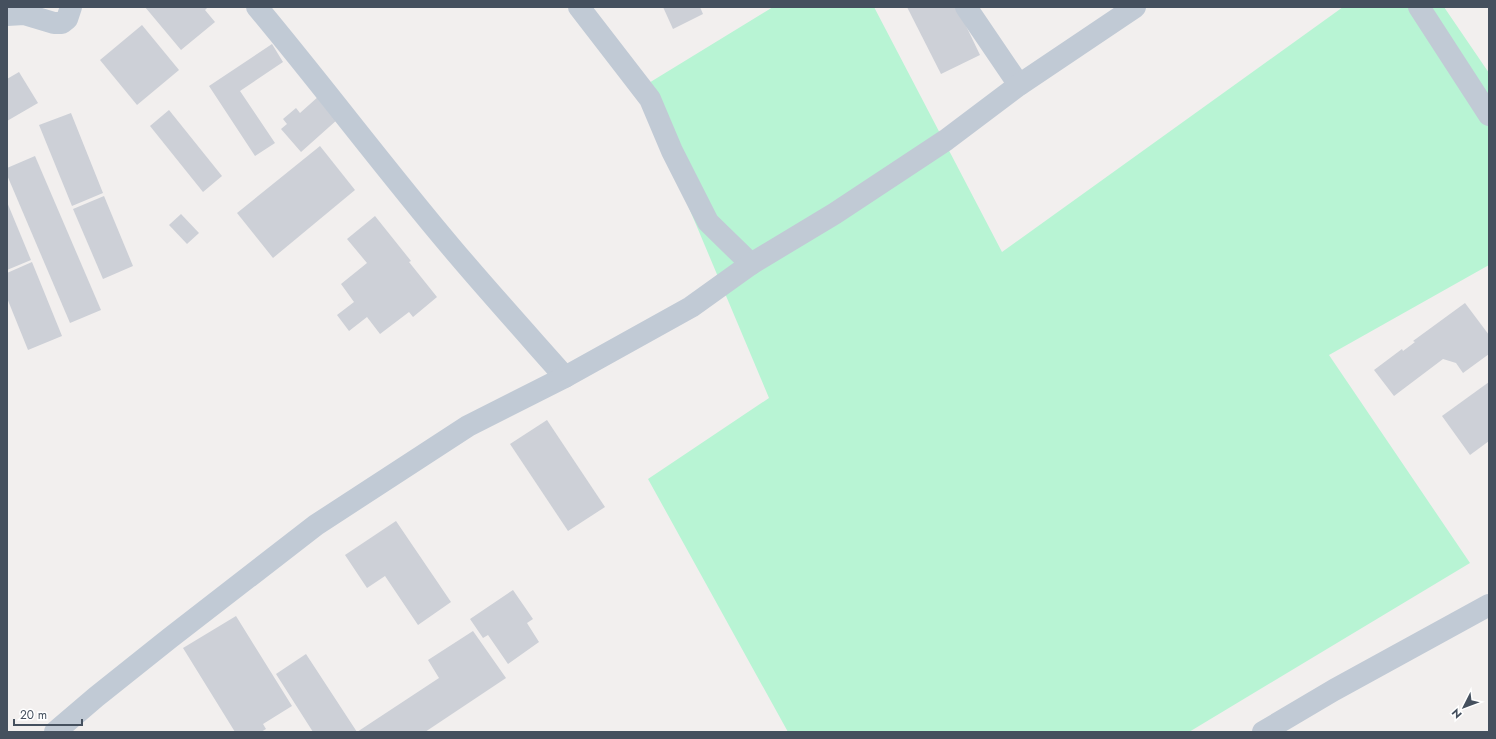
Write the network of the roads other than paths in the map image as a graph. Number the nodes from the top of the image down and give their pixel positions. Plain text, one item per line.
1 (70, 7) edge
2 (257, 7) edge
3 (580, 7) edge
4 (966, 7) edge
5 (1135, 7) edge
6 (1419, 7) edge
7 (7, 15) edge
8 (1019, 85) junction
9 (1489, 114) edge
10 (751, 264) junction
11 (566, 377) junction
12 (1489, 605) edge
13 (55, 732) edge
14 (1264, 732) edge

1 - 7 street
2 - 11 street
3 - 10 street
4 - 8 street
5 - 8 street
6 - 9 street
8 - 10 street
10 - 11 street
11 - 13 street
12 - 14 street

